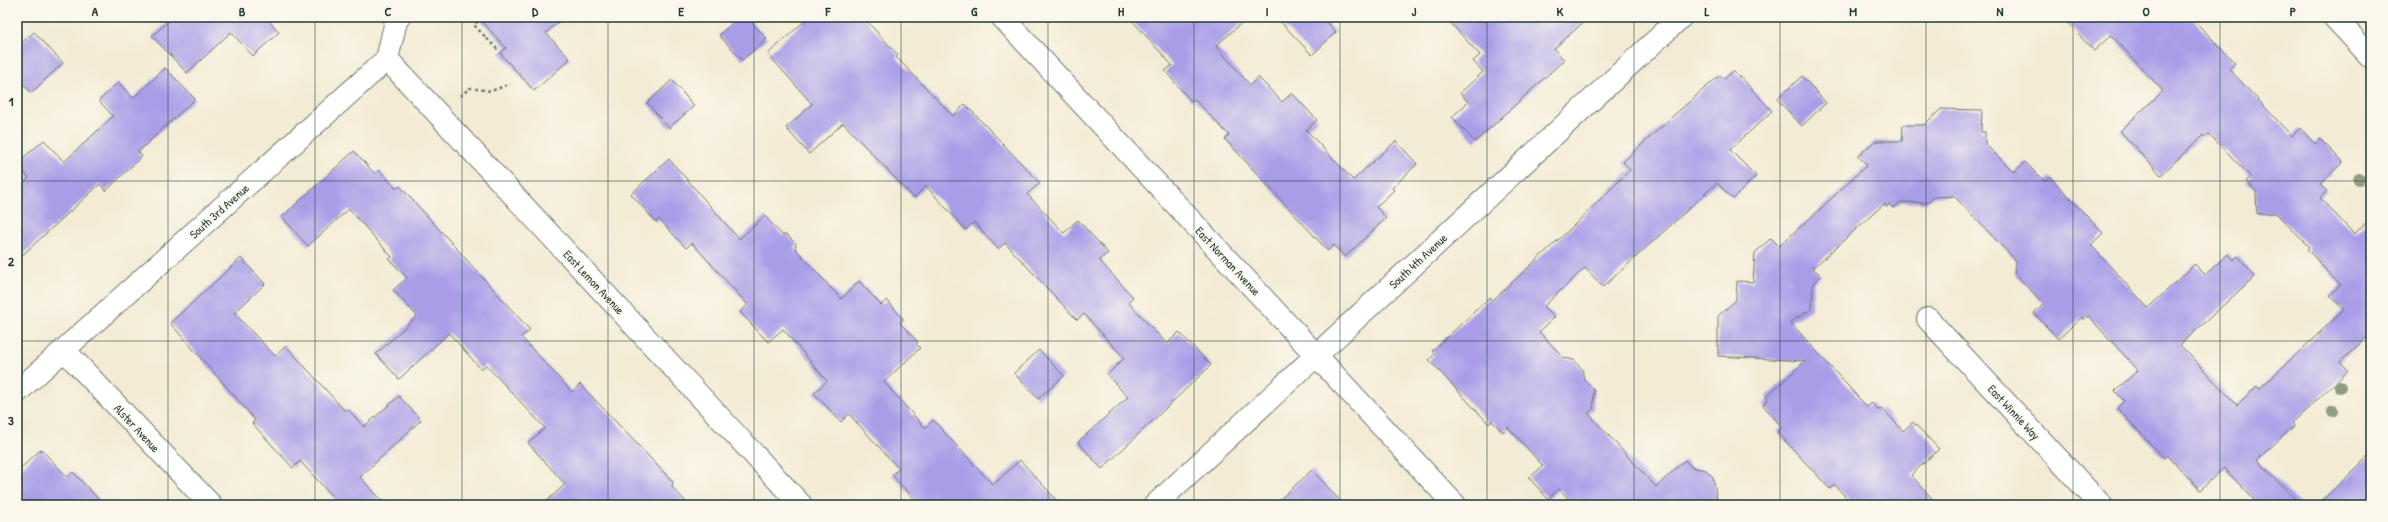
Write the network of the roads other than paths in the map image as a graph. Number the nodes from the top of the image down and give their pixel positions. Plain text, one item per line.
1 (399, 17) edge
2 (1002, 17) edge
3 (1681, 17) edge
4 (2334, 17) edge
5 (2371, 57) edge
6 (387, 59) junction
7 (1928, 319) dead end
8 (64, 350) junction
9 (1316, 356) junction
10 (17, 392) edge
11 (210, 505) edge
12 (801, 505) edge
13 (1155, 505) edge
14 (1455, 505) edge
15 (2101, 505) edge

1 - 6 street
2 - 9 street, East Norman Avenue
3 - 9 street, South 4th Avenue
4 - 5 street
6 - 8 street, South 3rd Avenue
6 - 12 street, East Lemon Avenue
7 - 15 street, East Winnie Way
8 - 10 street, South 3rd Avenue
8 - 11 street, Alster Avenue
9 - 13 street, South 4th Avenue
9 - 14 street, East Norman Avenue

